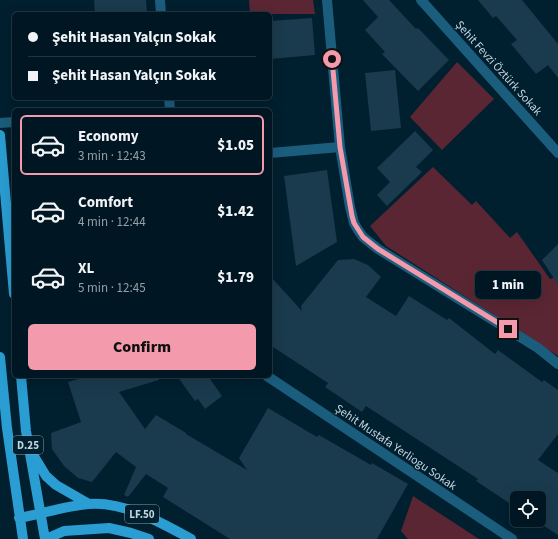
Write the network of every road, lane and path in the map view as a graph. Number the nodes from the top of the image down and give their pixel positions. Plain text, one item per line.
1 (160, 0) edge
2 (327, 0) edge
3 (421, 0) edge
4 (161, 12) edge
5 (12, 122) edge
6 (0, 123) edge
7 (0, 135) edge
8 (340, 147) junction
9 (272, 153) edge
10 (558, 153) edge
11 (12, 271) edge
12 (0, 357) edge
13 (558, 364) edge
14 (21, 378) edge
15 (270, 378) edge
16 (28, 446) junction
17 (89, 504) junction
18 (40, 514) junction
19 (19, 518) junction
20 (23, 539) edge
21 (46, 539) edge
22 (149, 539) edge
23 (191, 539) edge
24 (512, 539) edge

1 - 4 street
2 - 8 street
3 - 10 street, Şehit Fevzi Öztürk Sokak
5 - 6 street
7 - 11 main road
8 - 9 street
8 - 13 street
12 - 19 main road, D.25
14 - 16 main road, D.25
15 - 24 street, Şehit Mustafa Yerliogu Sokak
16 - 17 main road
16 - 18 main road, D.25
17 - 18 main road, LF.50
17 - 23 main road, LF.50
18 - 19 main road, LF.50
18 - 21 main road, D.25
19 - 20 main road, D.25
21 - 22 main road, LF.50

